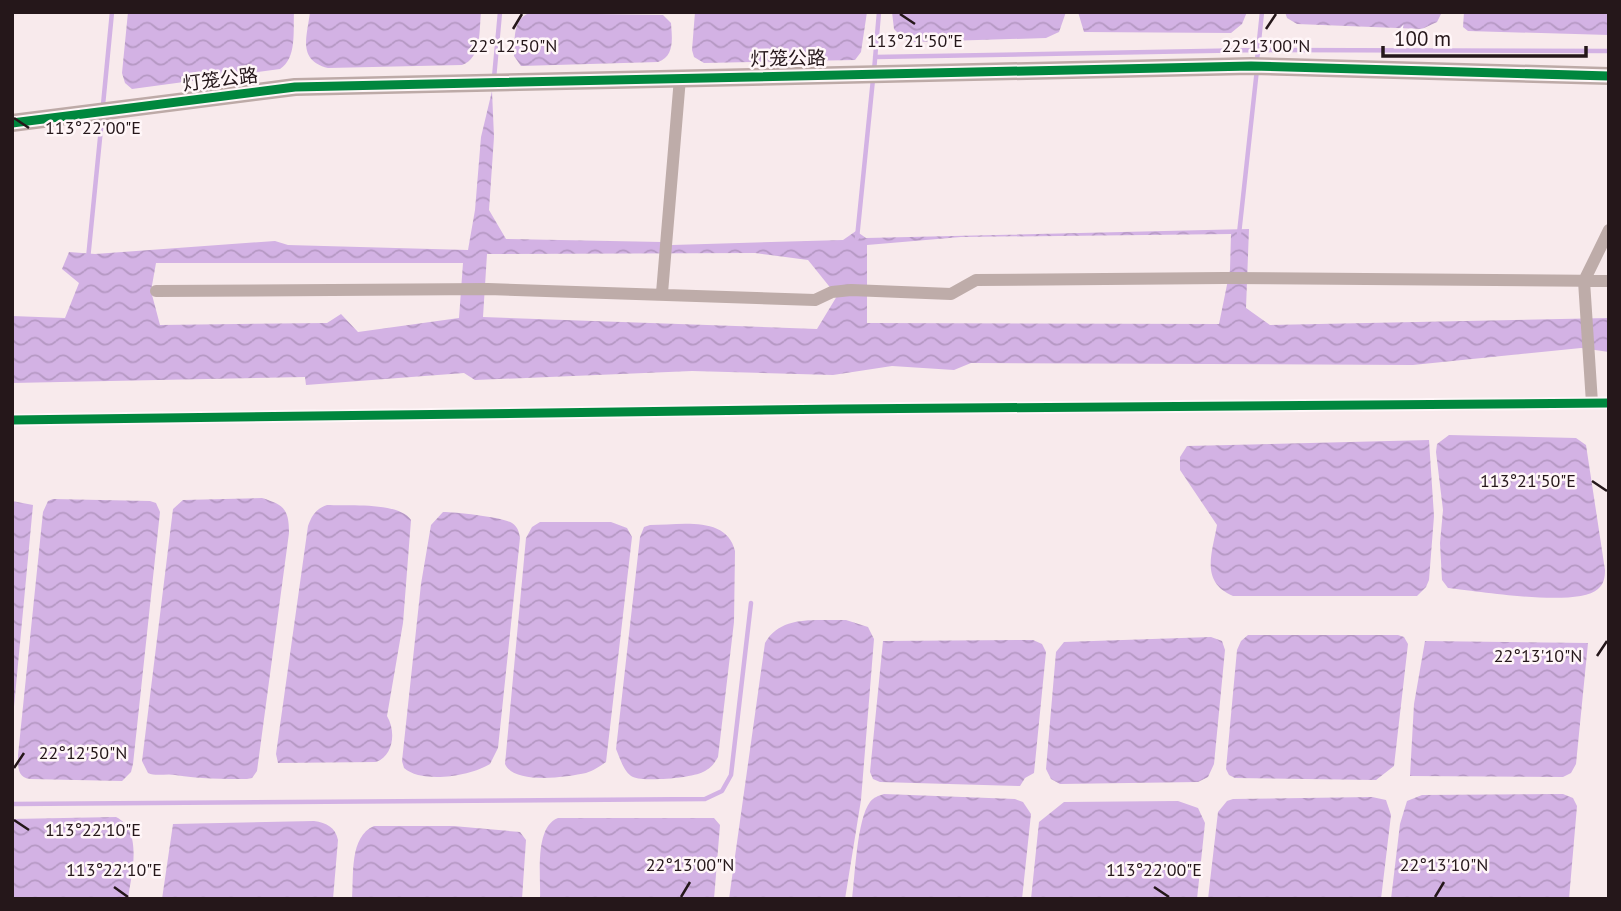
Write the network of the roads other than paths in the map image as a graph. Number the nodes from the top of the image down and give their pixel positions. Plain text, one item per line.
1 (1609, 76) edge
2 (680, 78) junction
3 (12, 123) edge
4 (1609, 230) edge
5 (1584, 281) junction
6 (1609, 281) edge
7 (156, 291) dead end
8 (662, 293) dead end
9 (1592, 403) junction
10 (1609, 403) edge
11 (12, 420) edge

1 - 2 street, 灯笼公路
2 - 3 street, 灯笼公路
2 - 8 street
4 - 5 street
5 - 6 street
5 - 7 street
5 - 9 street
9 - 10 street
9 - 11 street

